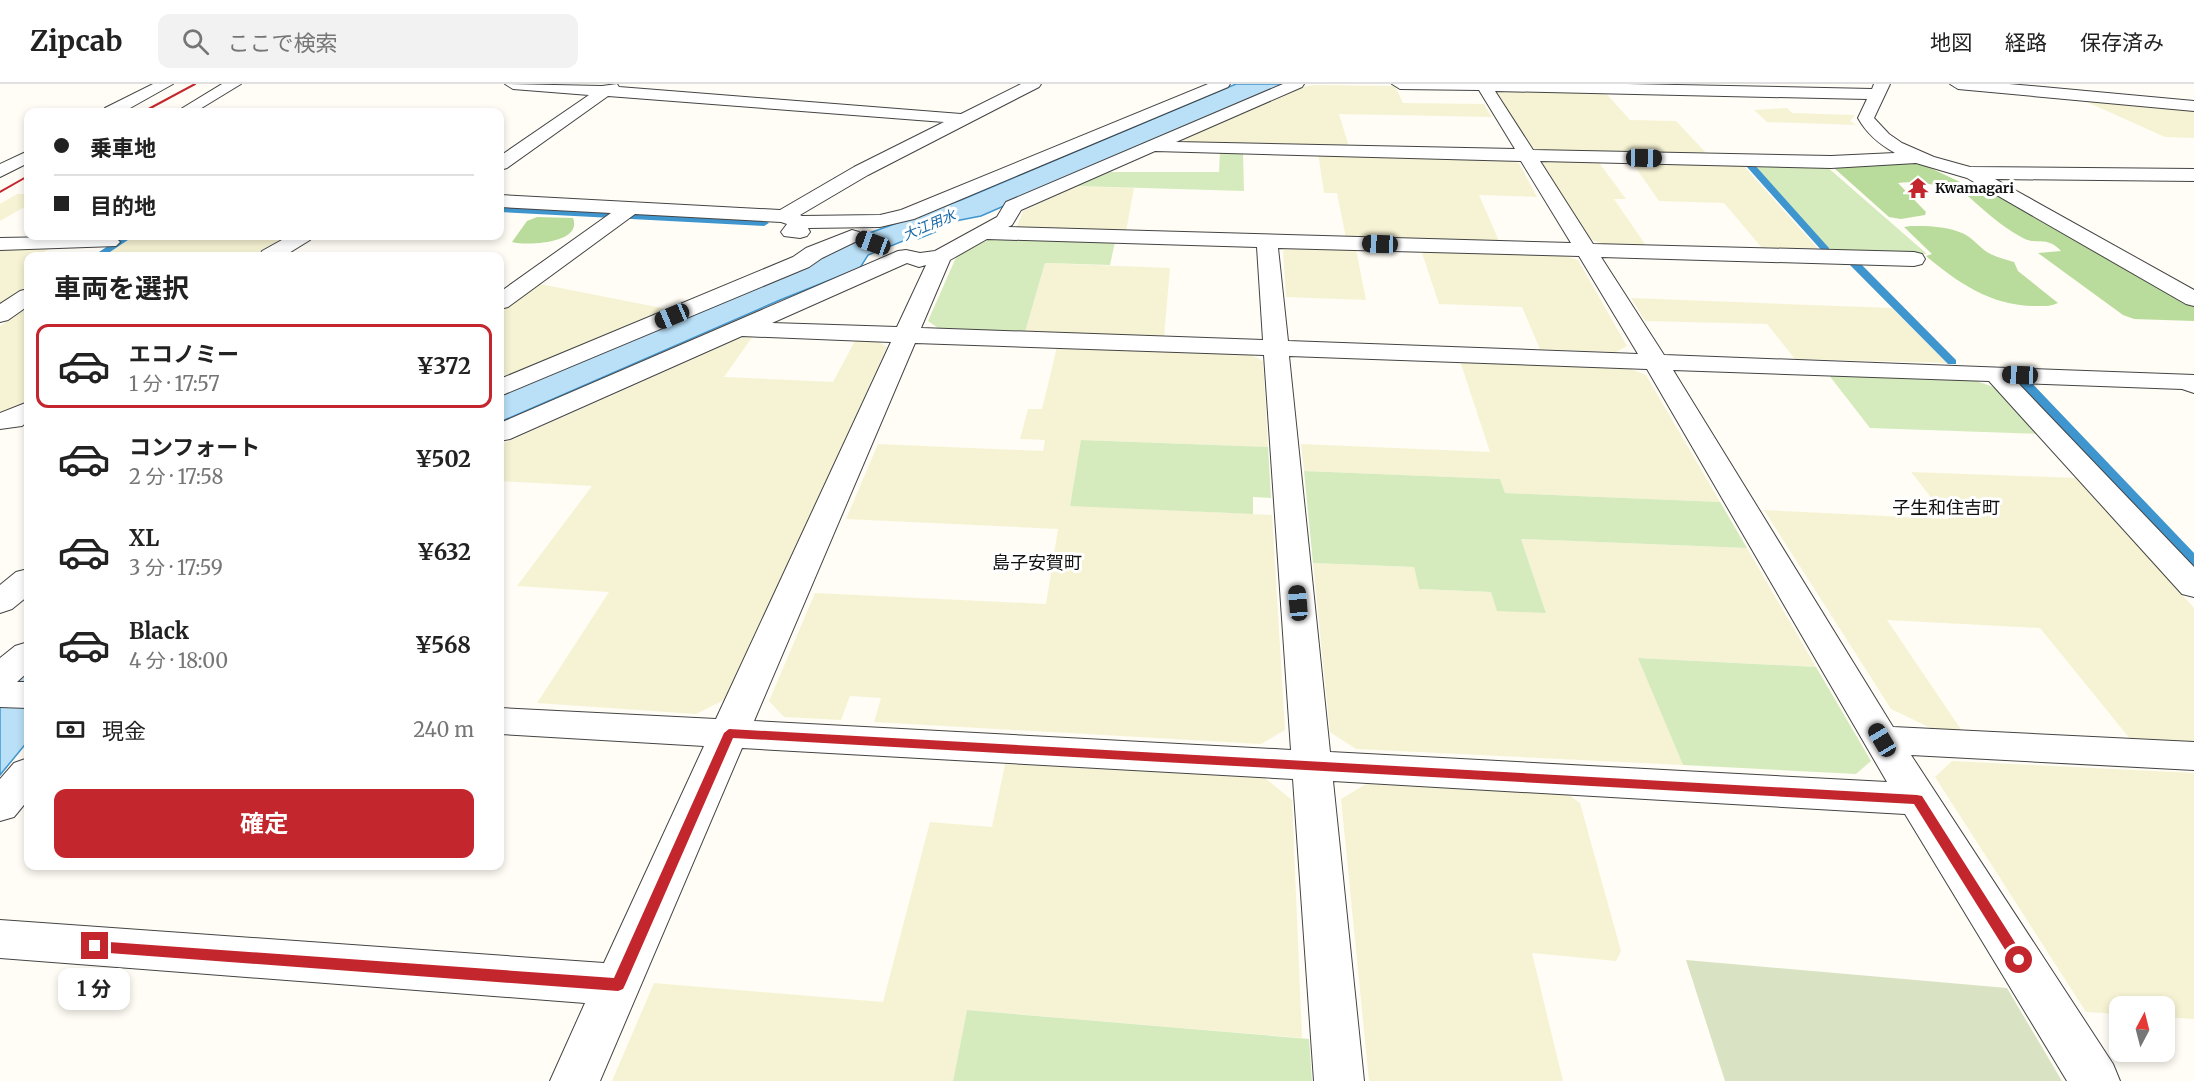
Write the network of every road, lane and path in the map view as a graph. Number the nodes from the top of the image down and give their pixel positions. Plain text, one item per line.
1 (158, 84) edge
2 (233, 84) edge
3 (513, 84) edge
4 (1033, 84) edge
5 (1222, 84) edge
6 (1296, 84) edge
7 (1400, 84) edge
8 (1958, 84) edge
9 (2142, 84) edge
10 (1484, 85) edge
11 (610, 87) edge
12 (1879, 89) edge
13 (2194, 105) edge
14 (118, 108) edge
15 (191, 108) edge
16 (964, 119) junction
17 (1149, 146) junction
18 (1527, 155) junction
19 (1919, 157) junction
20 (24, 158) edge
21 (504, 161) edge
22 (0, 171) edge
23 (1970, 173) junction
24 (2194, 175) edge
25 (504, 201) edge
26 (623, 213) junction
27 (792, 219) junction
28 (984, 233) junction
29 (91, 240) edge
30 (112, 240) edge
31 (296, 240) edge
32 (1267, 241) junction
33 (0, 244) edge
34 (891, 248) junction
35 (1584, 250) junction
36 (94, 252) edge
37 (277, 252) edge
38 (1914, 259) dead end
39 (24, 299) edge
40 (504, 299) edge
41 (2194, 299) edge
42 (0, 315) edge
43 (737, 328) junction
44 (906, 335) junction
45 (1276, 348) junction
46 (1655, 362) junction
47 (1996, 374) junction
48 (504, 386) edge
49 (2194, 386) edge
50 (24, 412) edge
51 (0, 421) edge
52 (504, 431) edge
53 (24, 582) edge
54 (2194, 587) edge
55 (0, 602) edge
56 (24, 657) edge
57 (0, 677) edge
58 (0, 694) edge
59 (24, 695) edge
60 (504, 721) edge
61 (729, 733) junction
62 (1882, 740) junction
63 (2194, 756) edge
64 (1312, 766) junction
65 (24, 778) edge
66 (1917, 800) junction
67 (0, 806) edge
68 (0, 939) edge
69 (618, 985) junction
70 (575, 1081) edge
71 (1339, 1081) edge
72 (2095, 1081) edge

1 - 14 street
2 - 15 street
3 - 11 street
4 - 16 street
5 - 27 street
6 - 17 street
7 - 10 street
8 - 13 street
9 - 13 street
10 - 12 street
10 - 18 street
11 - 16 street
11 - 21 street
12 - 19 street
16 - 27 street
17 - 18 street
17 - 28 street
18 - 19 street
18 - 35 street
19 - 23 street
20 - 22 street
23 - 24 street
23 - 41 street
25 - 26 street
26 - 27 street
26 - 40 street
27 - 34 street
28 - 32 street
28 - 34 street
29 - 33 street
30 - 36 street
31 - 37 street
32 - 35 street
32 - 45 street
34 - 43 street
34 - 44 street
34 - 48 street
35 - 38 street
35 - 46 street
39 - 42 street
43 - 44 street
43 - 52 street
44 - 45 street
44 - 61 street
45 - 46 street
45 - 64 street
46 - 47 street
46 - 62 street
47 - 49 street
47 - 54 street
50 - 51 street
53 - 55 street
56 - 57 street
58 - 59 street
60 - 61 street
61 - 64 street
61 - 69 street
62 - 63 street
62 - 66 street
64 - 66 street
64 - 71 street
65 - 67 street
66 - 72 street
68 - 69 street
69 - 70 street

